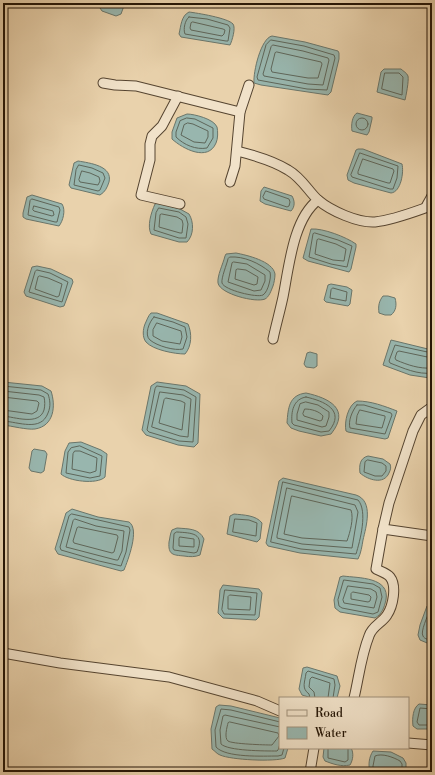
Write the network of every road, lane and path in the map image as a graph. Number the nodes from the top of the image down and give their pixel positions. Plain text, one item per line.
1 (103, 83) dead end
2 (249, 85) dead end
3 (178, 96) junction
4 (240, 112) junction
5 (237, 151) junction
6 (230, 182) dead end
7 (432, 196) edge
8 (318, 200) junction
9 (180, 204) dead end
10 (430, 209) edge
11 (273, 339) dead end
12 (432, 407) edge
13 (383, 529) junction
14 (432, 536) edge
15 (3, 653) edge
16 (354, 697) edge
17 (279, 711) edge
18 (409, 743) edge
19 (432, 745) edge
20 (314, 749) edge
21 (310, 772) edge

1 - 3 street
2 - 4 street
3 - 4 street
3 - 9 street
4 - 5 street
5 - 6 street
5 - 8 street
7 - 10 street
8 - 10 street
8 - 11 street
12 - 13 street
13 - 14 street
13 - 16 street
15 - 17 street
18 - 19 street
20 - 21 street

